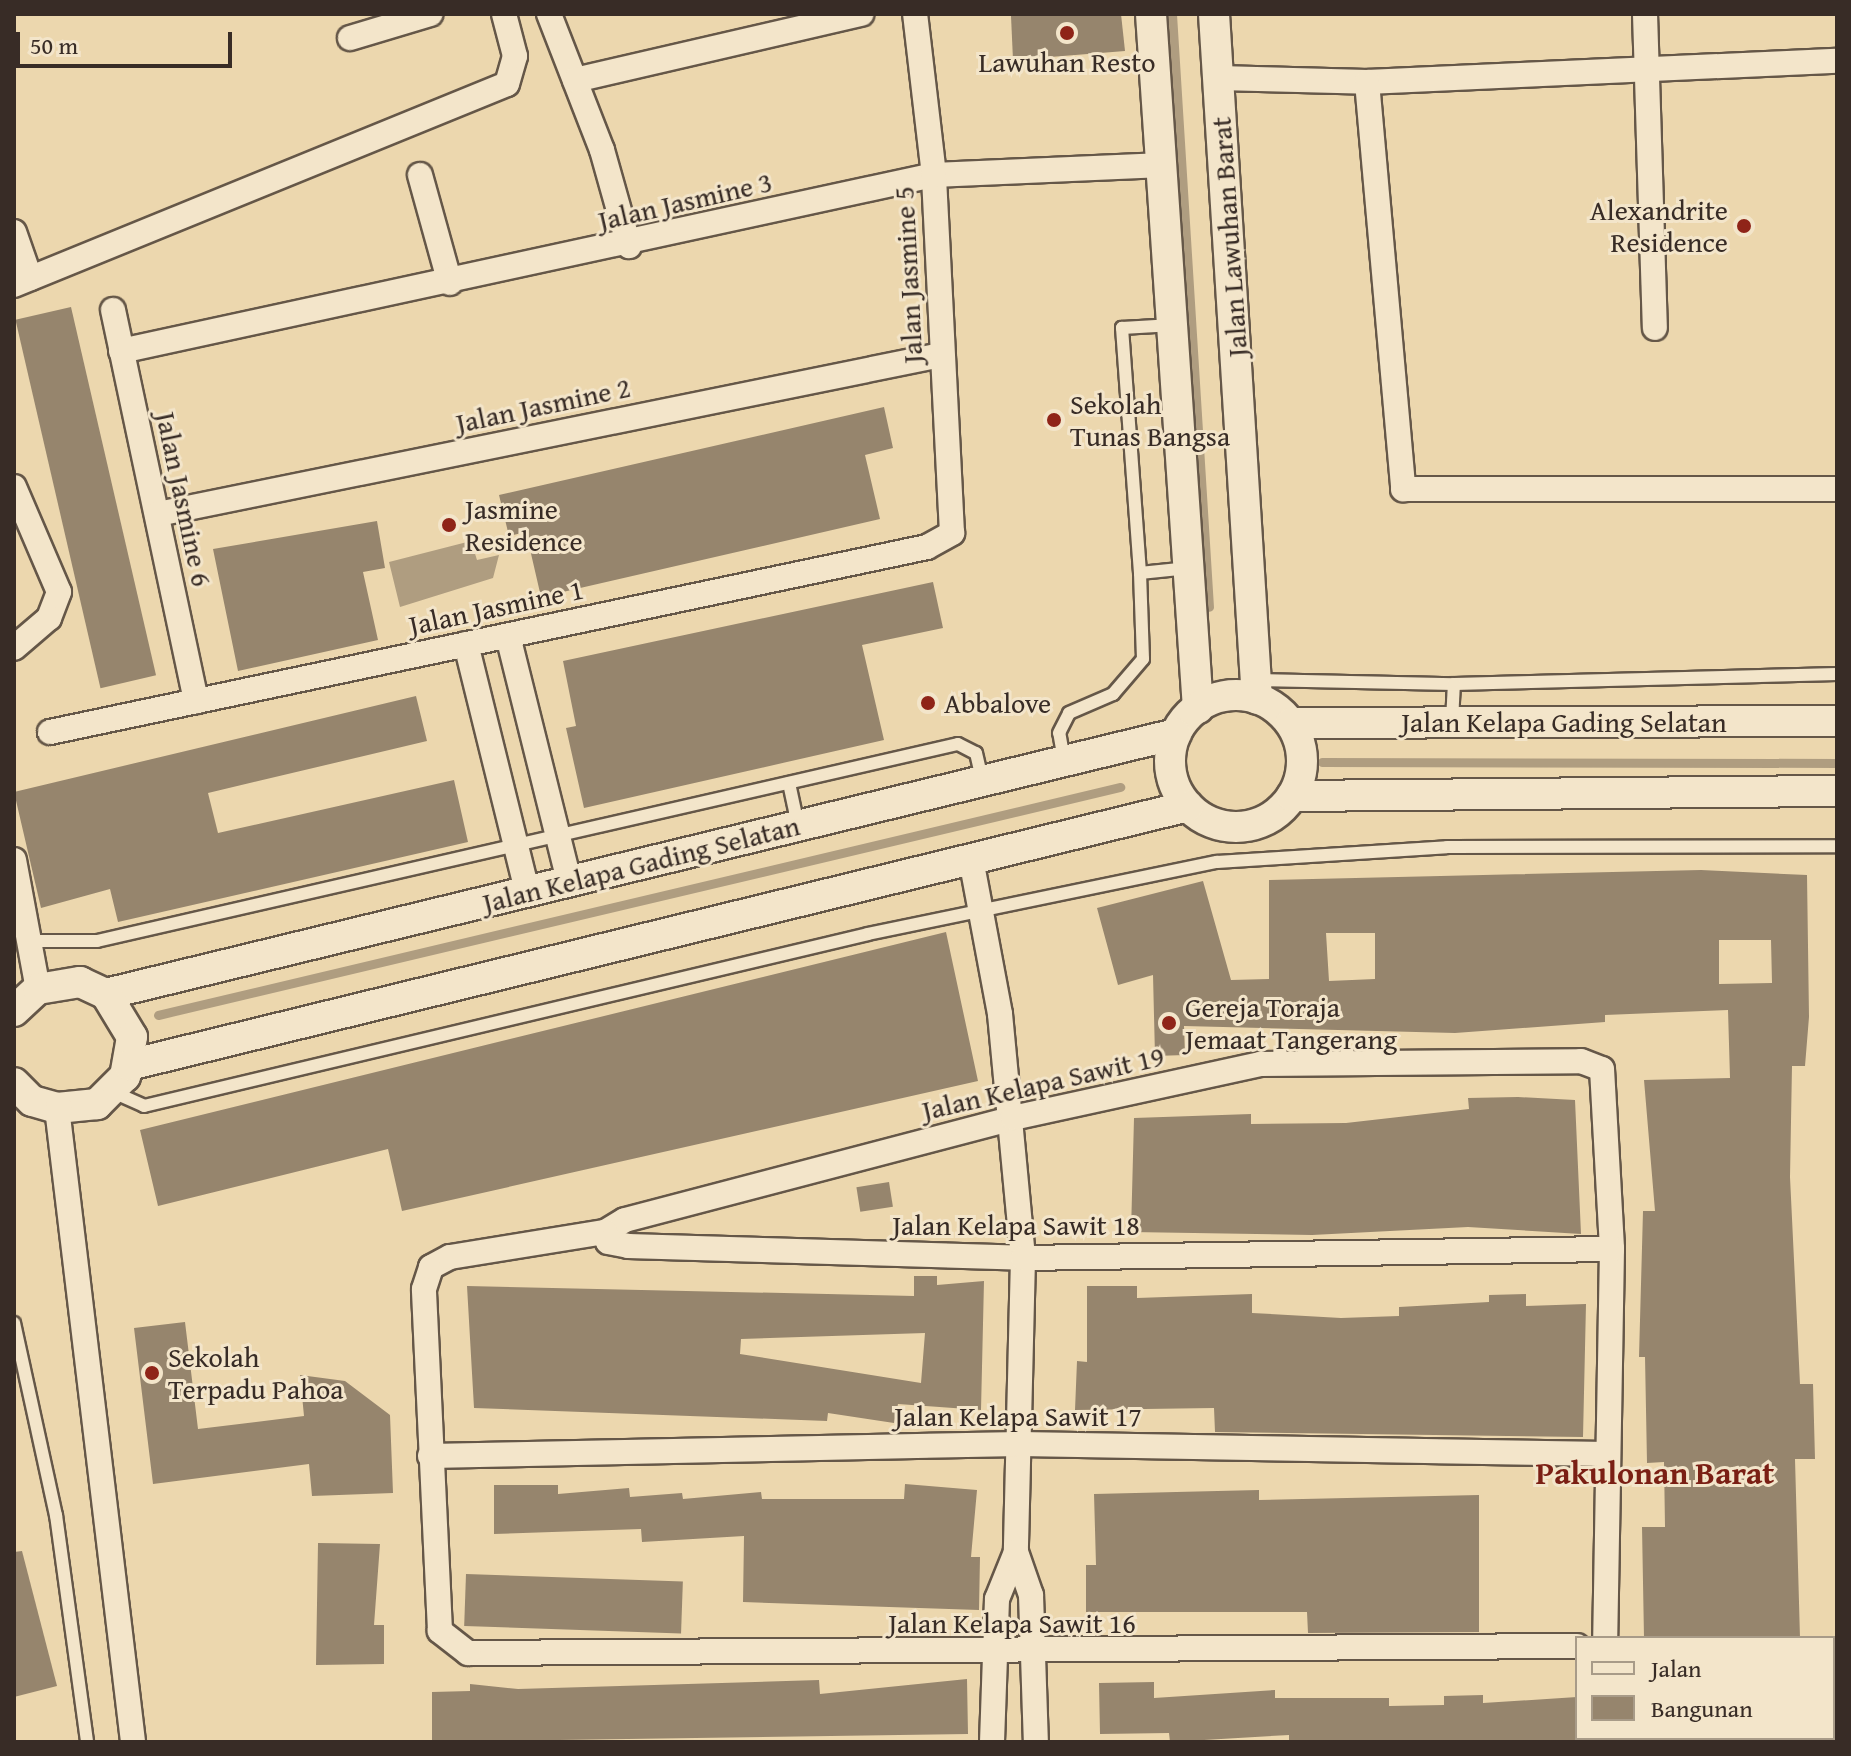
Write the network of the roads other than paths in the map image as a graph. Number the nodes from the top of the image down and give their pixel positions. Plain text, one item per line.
1 (430, 14) edge
2 (504, 14) edge
3 (549, 14) edge
4 (861, 14) edge
5 (915, 14) edge
6 (1151, 14) edge
7 (1214, 14) edge
8 (1645, 14) edge
9 (350, 38) dead end
10 (1837, 61) edge
11 (1645, 72) junction
12 (1219, 78) junction
13 (575, 80) junction
14 (1367, 82) junction
15 (1163, 165) junction
16 (420, 175) dead end
17 (934, 175) junction
18 (14, 232) edge
19 (629, 246) junction
20 (22, 282) edge
21 (450, 283) junction
22 (113, 310) dead end
23 (1174, 325) junction
24 (1655, 328) dead end
25 (121, 351) junction
26 (941, 355) junction
27 (14, 487) edge
28 (1837, 489) edge
29 (158, 514) junction
30 (952, 533) joint
31 (1189, 568) junction
32 (1140, 573) junction
33 (508, 636) junction
34 (466, 644) junction
35 (14, 648) edge
36 (1837, 674) edge
37 (1454, 684) junction
38 (1257, 689) junction
39 (196, 701) junction
40 (1198, 708) junction
41 (1837, 721) edge
42 (1453, 722) junction
43 (1291, 723) junction
44 (50, 732) dead end
45 (1176, 734) junction
46 (1064, 760) junction
47 (982, 780) junction
48 (789, 783) junction
49 (1837, 791) edge
50 (1292, 796) junction
51 (1188, 806) junction
52 (798, 825) junction
53 (557, 838) junction
54 (1837, 846) edge
55 (515, 849) junction
56 (971, 859) junction
57 (14, 860) edge
58 (569, 881) junction
59 (527, 891) junction
60 (981, 909) junction
61 (29, 941) junction
62 (38, 989) junction
63 (106, 994) junction
64 (14, 1011) edge
65 (129, 1065) junction
66 (17, 1090) edge
67 (113, 1092) junction
68 (57, 1108) junction
69 (1013, 1118) junction
70 (605, 1232) junction
71 (1612, 1249) junction
72 (1023, 1258) junction
73 (14, 1323) edge
74 (1020, 1444) junction
75 (1607, 1454) junction
76 (430, 1456) junction
77 (1016, 1552) junction
78 (1605, 1636) edge
79 (1575, 1646) edge
80 (1034, 1653) junction
81 (993, 1654) junction
82 (87, 1742) edge
83 (133, 1742) edge
84 (992, 1742) edge
85 (1036, 1742) edge

1 - 9 street
2 - 20 street
3 - 13 street
4 - 13 street
5 - 17 street, Jalan Jasmine 5
6 - 15 street
7 - 12 street, Jalan Lawuhan Barat
8 - 11 street
10 - 11 street
11 - 14 street
11 - 24 street
12 - 14 street
12 - 38 street, Jalan Lawuhan Barat
13 - 19 street
14 - 28 street
15 - 17 street, Jalan Jasmine 3
15 - 23 street
16 - 21 street
17 - 19 street, Jalan Jasmine 3
17 - 26 street, Jalan Jasmine 5
18 - 20 street
19 - 21 street, Jalan Jasmine 3
21 - 25 street, Jalan Jasmine 3
22 - 25 street, Jalan Jasmine 6
23 - 31 street
23 - 32 lane
25 - 29 street, Jalan Jasmine 6
26 - 29 street, Jalan Jasmine 2
26 - 30 street, Jalan Jasmine 5
27 - 35 street
29 - 39 street, Jalan Jasmine 6
30 - 33 street, Jalan Jasmine 1
31 - 32 lane
31 - 40 street
32 - 46 lane
33 - 34 street, Jalan Jasmine 1
33 - 53 street
34 - 39 street, Jalan Jasmine 1
34 - 55 street
36 - 37 lane
37 - 38 lane
37 - 42 lane
38 - 40 street
38 - 43 street
39 - 44 street, Jalan Jasmine 1
40 - 45 street
41 - 42 street, Jalan Kelapa Gading Selatan
42 - 43 street, Jalan Kelapa Gading Selatan
43 - 50 street
45 - 46 street, Jalan Kelapa Gading Selatan
45 - 51 street
46 - 47 street, Jalan Kelapa Gading Selatan
47 - 48 lane
47 - 52 street, Jalan Kelapa Gading Selatan
48 - 52 lane
48 - 53 lane
49 - 50 street
50 - 51 street
51 - 56 street
52 - 58 street, Jalan Kelapa Gading Selatan
53 - 55 lane
53 - 58 street
54 - 60 lane
55 - 59 street
55 - 61 lane
56 - 60 street
56 - 65 street
57 - 61 street
58 - 59 street, Jalan Kelapa Gading Selatan
59 - 63 street, Jalan Kelapa Gading Selatan
60 - 67 lane
60 - 69 street
61 - 62 street
62 - 63 street
62 - 64 street
63 - 65 street
65 - 67 street
66 - 68 street
67 - 68 street
68 - 83 street
69 - 70 street, Jalan Kelapa Sawit 19
69 - 71 street, Jalan Kelapa Sawit 19
69 - 72 street
70 - 72 street, Jalan Kelapa Sawit 18
70 - 76 street
71 - 72 street, Jalan Kelapa Sawit 18
71 - 75 street
72 - 74 street
73 - 82 lane
74 - 75 street, Jalan Kelapa Sawit 17
74 - 76 street, Jalan Kelapa Sawit 17
74 - 77 street
75 - 78 street
76 - 81 street, Jalan Kelapa Sawit 16
77 - 80 street
77 - 81 street
79 - 80 street, Jalan Kelapa Sawit 16
80 - 81 street, Jalan Kelapa Sawit 16
80 - 85 street
81 - 84 street

